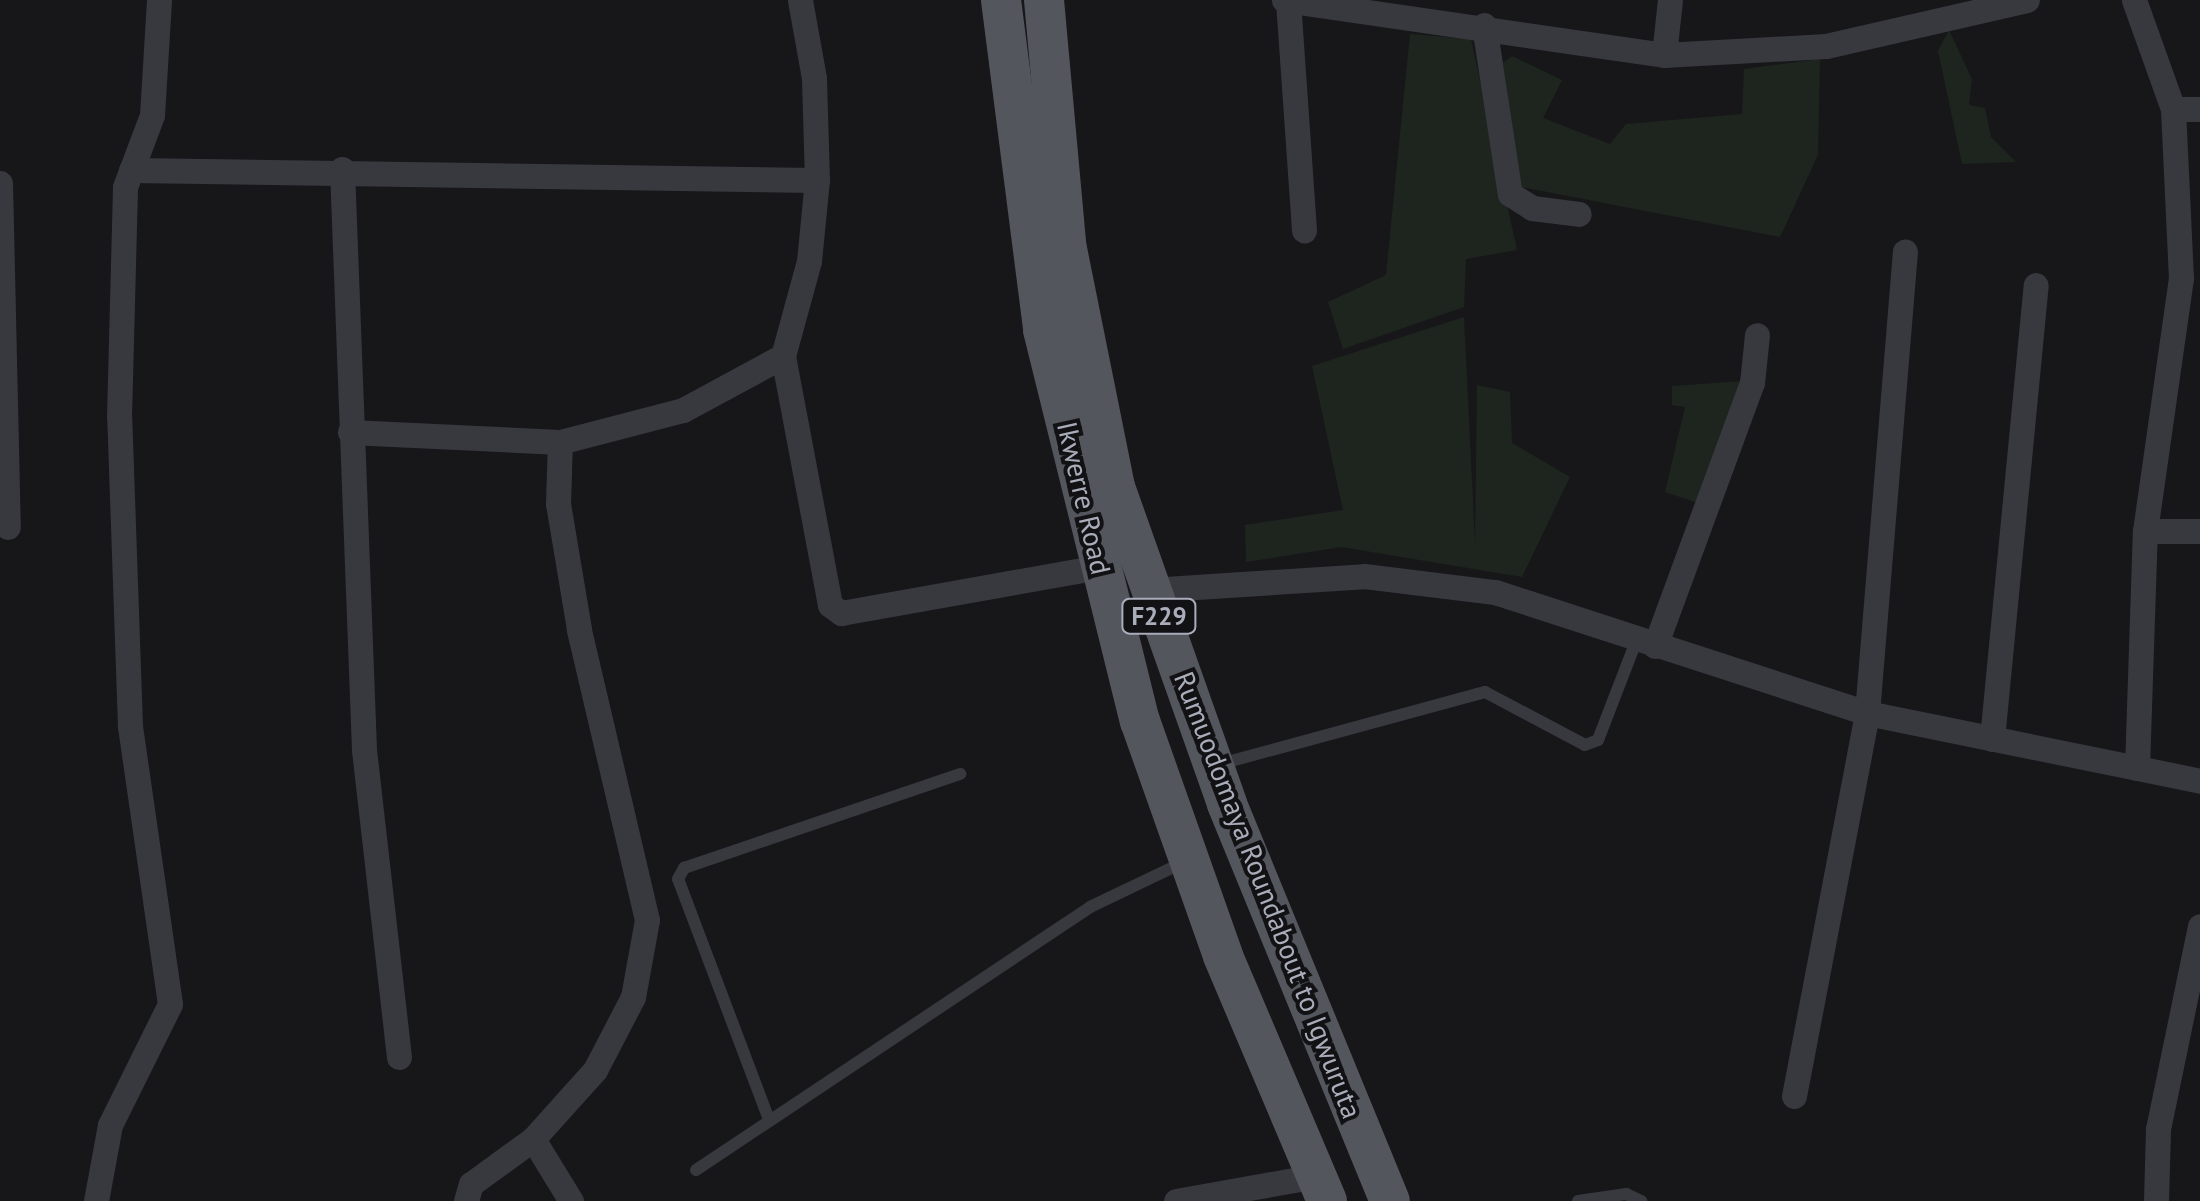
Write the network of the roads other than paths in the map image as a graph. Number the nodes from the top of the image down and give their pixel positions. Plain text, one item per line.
1 (160, 0) edge
2 (800, 0) edge
3 (1001, 0) edge
4 (1044, 0) edge
5 (1670, 0) edge
6 (2027, 0) edge
7 (2134, 0) edge
8 (1286, 1) edge
9 (1995, 3) edge
10 (1484, 26) junction
11 (1664, 56) junction
12 (2172, 108) junction
13 (2200, 109) edge
14 (342, 168) junction
15 (132, 170) junction
16 (817, 180) junction
17 (0, 183) edge
18 (1579, 214) dead end
19 (1304, 230) dead end
20 (1905, 252) dead end
21 (2036, 285) dead end
22 (2190, 322) edge
23 (1758, 334) dead end
24 (783, 356) junction
25 (350, 432) junction
26 (560, 442) junction
27 (8, 527) dead end
28 (2144, 531) junction
29 (2200, 531) edge
30 (1100, 568) junction
31 (1150, 590) junction
32 (1646, 642) junction
33 (1867, 713) junction
34 (1992, 739) junction
35 (1213, 766) junction
36 (2136, 768) junction
37 (960, 774) dead end
38 (2200, 781) edge
39 (1186, 861) junction
40 (1276, 925) junction
41 (2200, 926) edge
42 (1223, 956) junction
43 (2198, 958) edge
44 (399, 1057) dead end
45 (1794, 1096) dead end
46 (768, 1117) junction
47 (532, 1139) junction
48 (696, 1170) dead end
49 (1321, 1188) edge
50 (96, 1201) edge
51 (466, 1201) edge
52 (572, 1201) edge
53 (1176, 1201) edge
54 (1390, 1201) edge
55 (1578, 1201) edge
56 (1642, 1201) edge
57 (2156, 1201) edge

1 - 15 street
2 - 16 street
3 - 30 main road, Ikwerre Road / F229
4 - 31 main road, Rumuodomaya Roundabout to Igwuruta / F229
5 - 11 street
6 - 9 street
7 - 12 street
8 - 10 street
8 - 19 street
9 - 11 street
10 - 11 street
10 - 18 street
12 - 13 street
12 - 22 street
14 - 15 street
14 - 16 street
14 - 25 street
15 - 50 street
16 - 24 street
17 - 27 street
20 - 33 street
21 - 34 street
22 - 28 street
23 - 32 street
24 - 26 street
24 - 30 street
25 - 26 street
25 - 44 street
26 - 47 street
28 - 29 street
28 - 36 street
30 - 39 main road, Ikwerre Road / F229
31 - 32 street
31 - 35 main road, Rumuodomaya Roundabout to Igwuruta / F229
32 - 33 street
32 - 35 lane
33 - 34 street
33 - 45 street
34 - 36 street
35 - 40 main road, Rumuodomaya Roundabout to Igwuruta / F229
36 - 38 street
37 - 46 lane
39 - 42 main road, Ikwerre Road / F229
39 - 46 lane
40 - 42 main road
40 - 54 main road, Rumuodomaya Roundabout to Igwuruta / F229
41 - 43 street
42 - 49 main road, Ikwerre Road / F229
43 - 57 street
46 - 48 lane
47 - 51 street
47 - 52 street
49 - 53 street
55 - 56 lane

